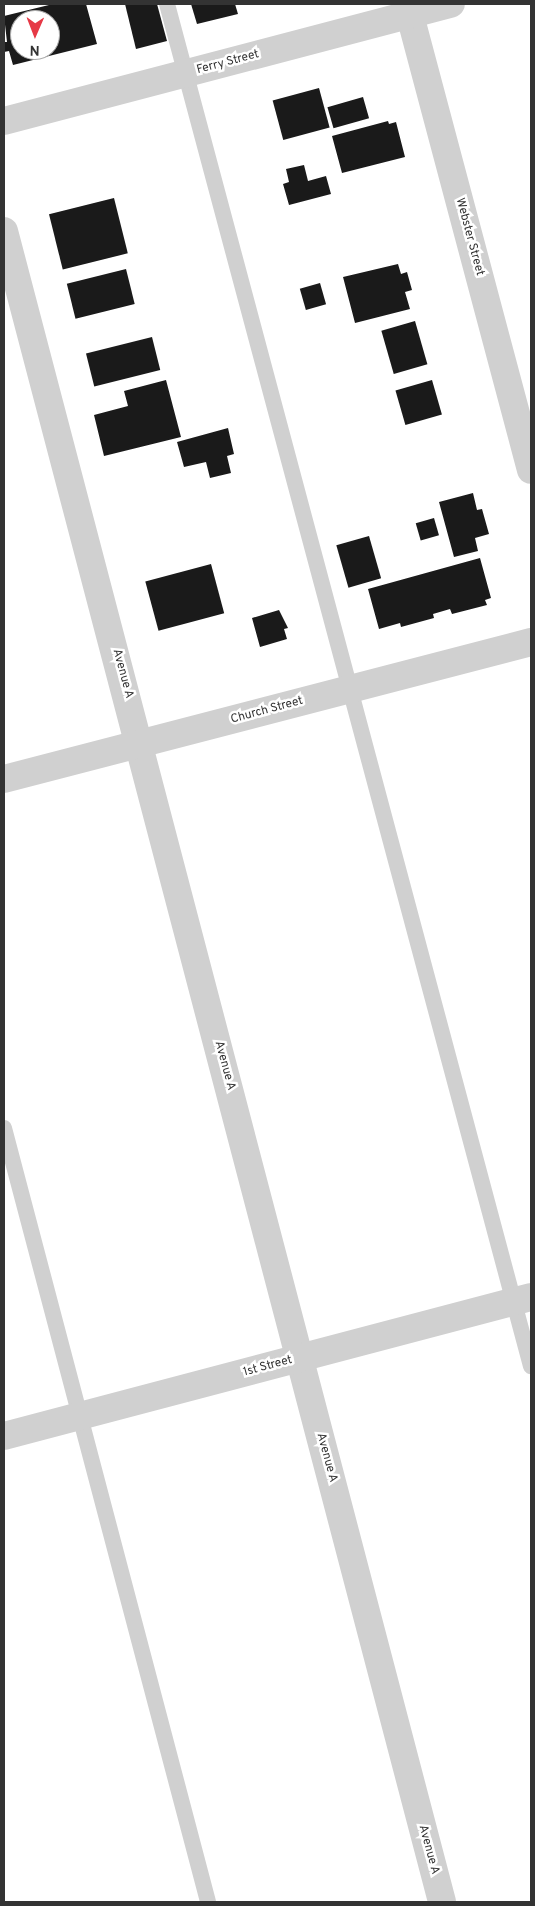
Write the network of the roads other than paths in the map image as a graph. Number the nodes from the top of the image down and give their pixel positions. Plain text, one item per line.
1 (167, 4) edge
2 (451, 4) edge
3 (409, 9) edge
4 (185, 74) junction
5 (4, 121) edge
6 (4, 231) edge
7 (531, 470) edge
8 (531, 642) edge
9 (350, 689) junction
10 (141, 744) junction
11 (4, 779) edge
12 (4, 1128) edge
13 (523, 1299) edge
14 (300, 1358) junction
15 (531, 1366) edge
16 (80, 1416) junction
17 (4, 1436) edge
18 (208, 1902) edge
19 (442, 1902) edge

1 - 4 lane
2 - 3 street, Ferry Street
3 - 4 street, Ferry Street
3 - 7 street, Webster Street
4 - 5 street, Ferry Street
4 - 9 lane
6 - 10 street, Avenue A
8 - 9 street, Church Street
9 - 10 street, Church Street
9 - 13 lane
10 - 11 street, Church Street
10 - 14 street, Avenue A
12 - 16 lane
13 - 14 street, 1st Street
13 - 15 lane
14 - 16 street, 1st Street
14 - 19 street, Avenue A
16 - 17 street, 1st Street
16 - 18 lane

